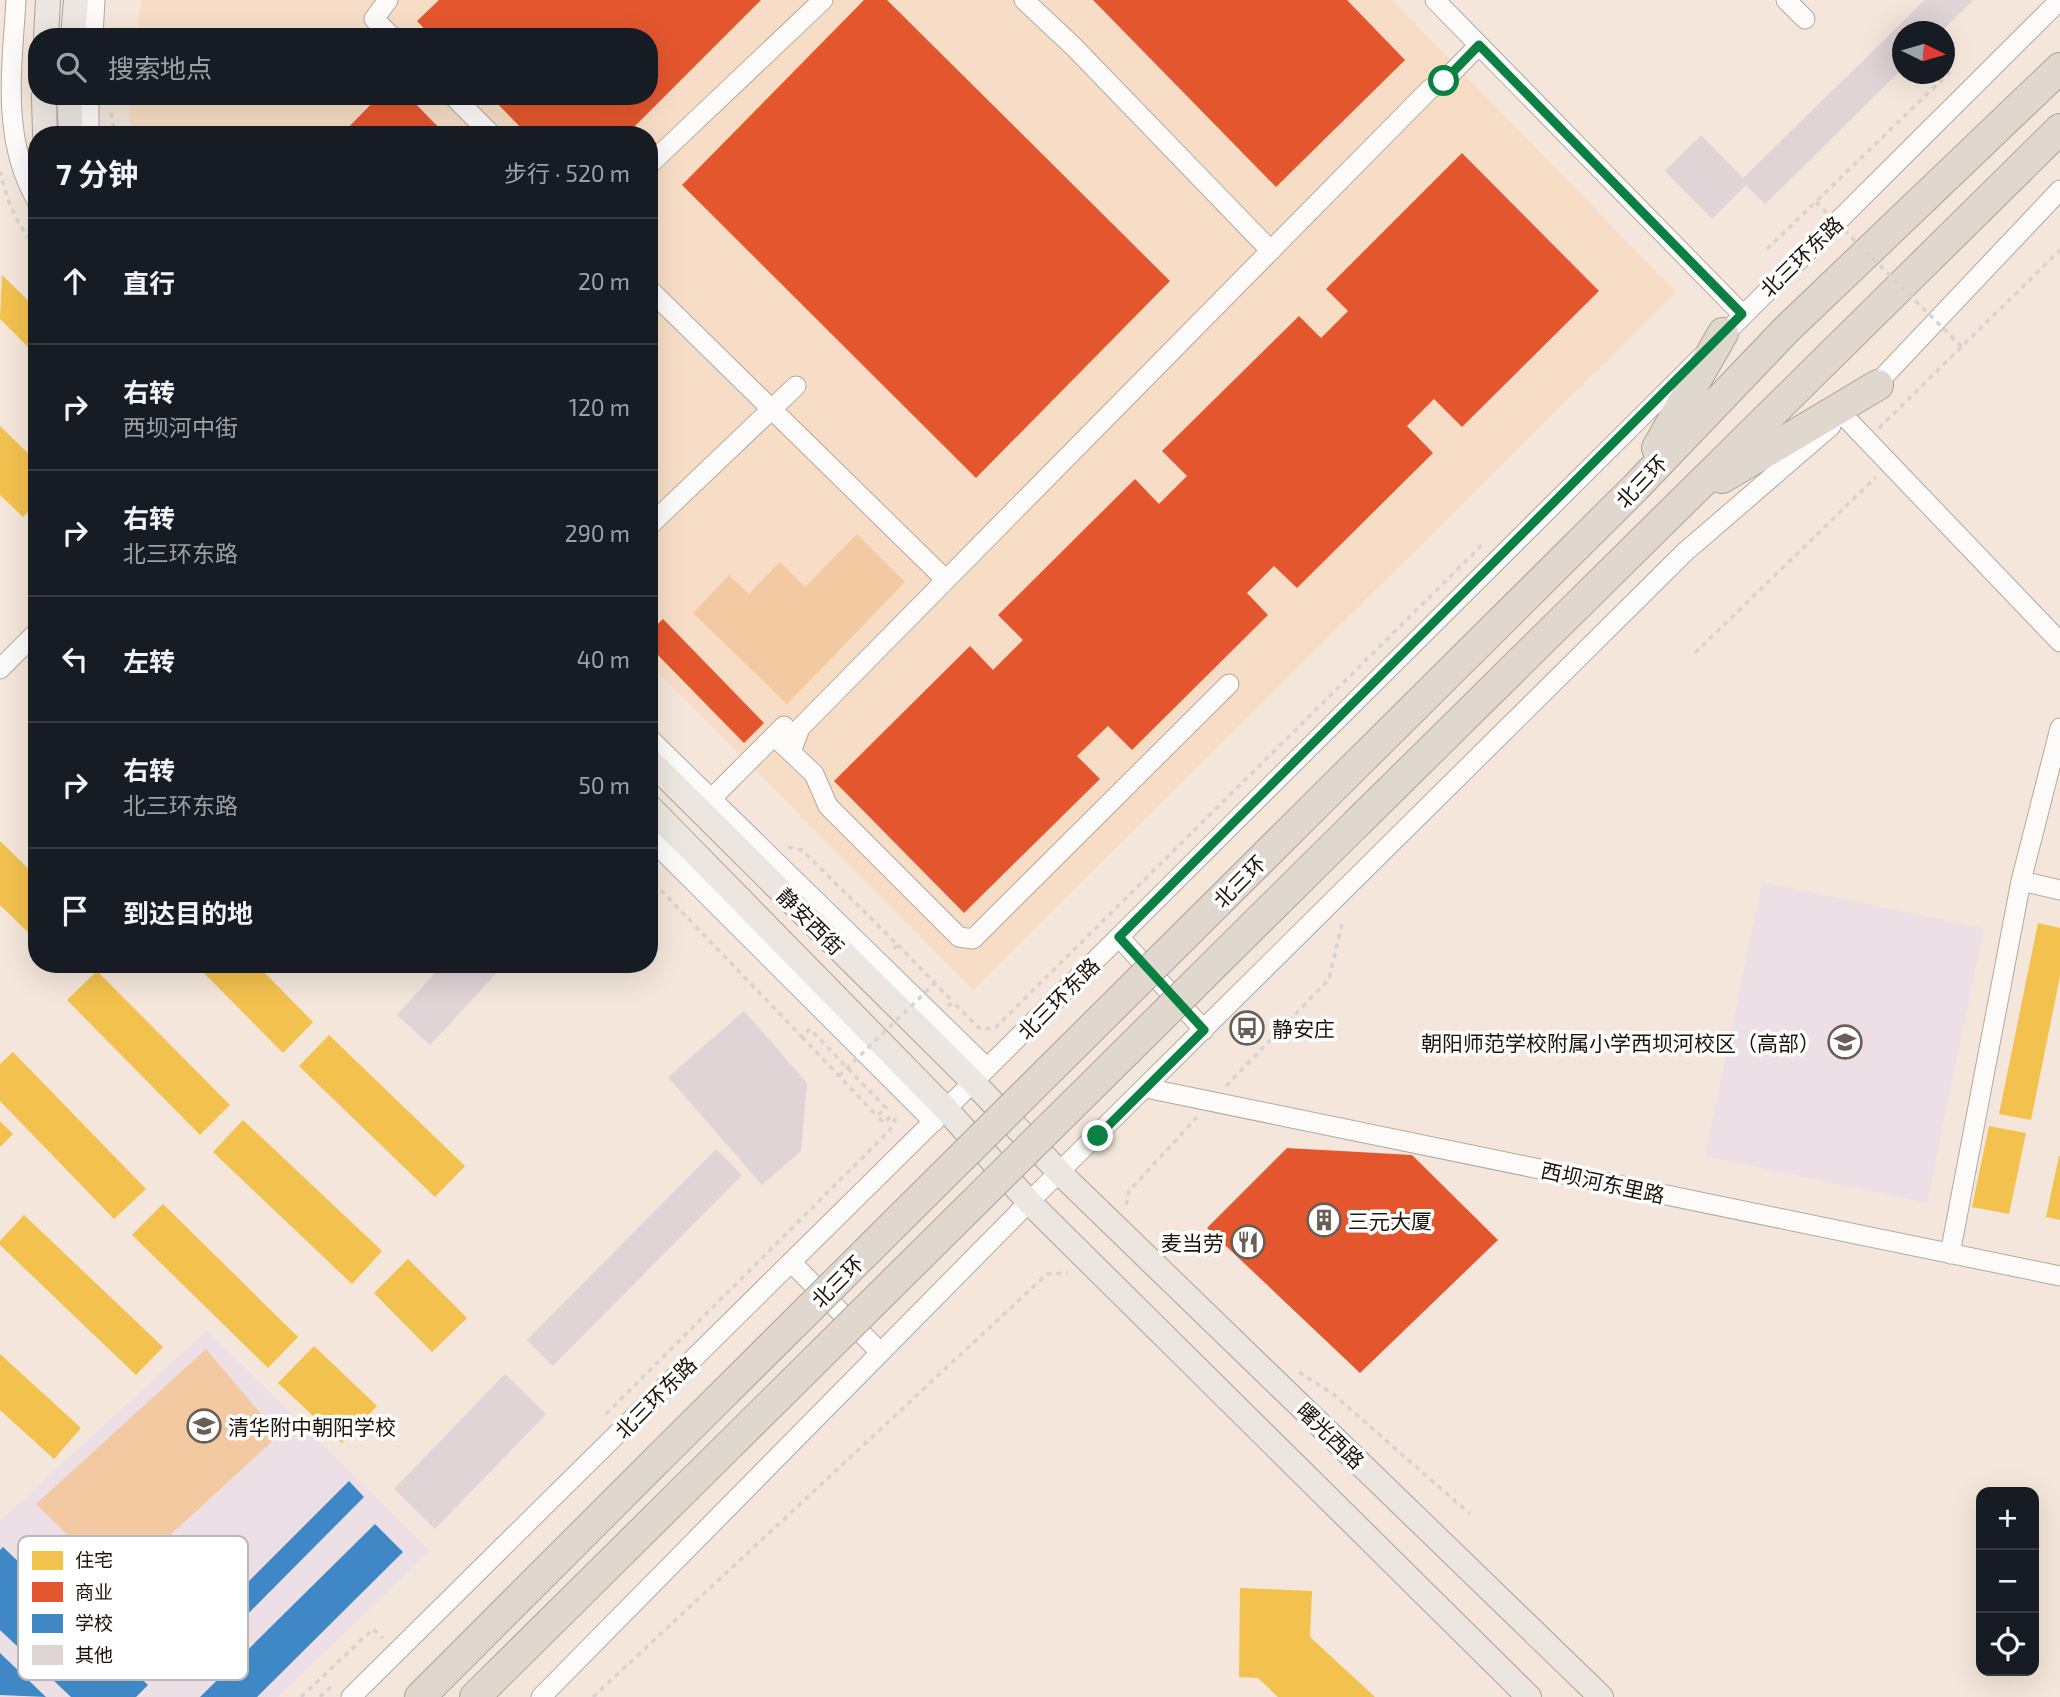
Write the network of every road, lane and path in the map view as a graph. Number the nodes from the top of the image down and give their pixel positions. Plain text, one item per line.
1 (16, 0) edge
2 (48, 0) edge
3 (76, 0) edge
4 (96, 0) edge
5 (388, 0) edge
6 (823, 0) edge
7 (1024, 0) edge
8 (1435, 0) edge
9 (1786, 0) edge
10 (2060, 0) edge
11 (1805, 19) dead end
12 (47, 28) edge
13 (74, 28) edge
14 (94, 28) edge
15 (383, 28) edge
16 (1479, 45) junction
17 (2060, 68) edge
18 (1938, 84) edge
19 (44, 105) edge
20 (69, 105) edge
21 (89, 105) edge
22 (109, 105) dead end
23 (462, 105) edge
24 (45, 126) edge
25 (71, 126) edge
26 (89, 126) edge
27 (113, 126) edge
28 (483, 126) edge
29 (2060, 129) edge
30 (658, 156) edge
31 (0, 171) edge
32 (28, 182) edge
33 (2060, 190) edge
34 (1816, 202) junction
35 (28, 239) edge
36 (1767, 249) dead end
37 (2060, 250) edge
38 (1271, 251) junction
39 (658, 298) edge
40 (1732, 323) junction
41 (1962, 347) junction
42 (1878, 385) junction
43 (796, 386) dead end
44 (772, 409) junction
45 (1843, 415) junction
46 (1867, 439) junction
47 (1890, 464) junction
48 (1634, 488) junction
49 (1680, 504) junction
50 (658, 517) edge
51 (946, 580) junction
52 (28, 641) edge
53 (2060, 642) edge
54 (1695, 653) dead end
55 (0, 669) edge
56 (1228, 684) dead end
57 (2060, 728) edge
58 (658, 749) edge
59 (791, 752) junction
60 (658, 767) edge
61 (706, 805) junction
62 (658, 816) edge
63 (658, 830) edge
64 (658, 847) edge
65 (673, 863) junction
66 (2021, 881) junction
67 (1351, 884) junction
68 (658, 887) edge
69 (2060, 890) edge
70 (1119, 937) junction
71 (898, 945) dead end
72 (935, 983) junction
73 (953, 1002) dead end
74 (1204, 1030) junction
75 (802, 1037) junction
76 (980, 1075) junction
77 (839, 1076) junction
78 (1146, 1088) junction
79 (1211, 1102) junction
80 (940, 1115) junction
81 (877, 1116) junction
82 (1060, 1173) junction
83 (1029, 1202) junction
84 (1130, 1213) dead end
85 (1950, 1254) junction
86 (792, 1262) junction
87 (2060, 1276) edge
88 (1075, 1281) dead end
89 (880, 1352) junction
90 (1298, 1371) dead end
91 (597, 1423) dead end
92 (1470, 1514) dead end
93 (392, 1629) dead end
94 (301, 1697) edge
95 (351, 1697) edge
96 (420, 1697) edge
97 (475, 1697) edge
98 (541, 1697) edge
99 (593, 1697) edge
100 (1530, 1697) edge
101 (1601, 1697) edge

1 - 32 street
2 - 12 main road
3 - 13 main road
4 - 14 street
5 - 15 street
6 - 30 street
7 - 38 street
8 - 16 street
9 - 11 street
10 - 40 street, 北三环东路
16 - 38 street
16 - 40 street
17 - 48 highway, 北三环
18 - 34 path
19 - 24 main road
20 - 25 main road
21 - 26 street
22 - 27 path
23 - 28 street
29 - 49 highway, 北三环
31 - 35 path
33 - 42 street
34 - 36 path
34 - 41 path, bridge
37 - 41 path
38 - 51 street
39 - 44 street
40 - 48 highway
40 - 70 street, 北三环东路
41 - 46 path
42 - 45 street
42 - 49 highway
43 - 44 street
44 - 50 street
44 - 51 street
45 - 46 street
45 - 67 street
46 - 47 street
47 - 53 street
47 - 54 path
48 - 96 highway, 北三环, bridge
49 - 97 highway, 北三环, bridge
51 - 59 street
52 - 55 street
56 - 59 street
57 - 66 street
58 - 61 street
59 - 61 street
60 - 61 main road, 静安西街
61 - 76 main road, 静安西街
62 - 80 main road, 静安西街
63 - 65 street
64 - 65 street
65 - 80 street
66 - 69 street
66 - 85 street
67 - 74 street
67 - 79 path
68 - 75 path
70 - 74 street
70 - 76 street, 北三环东路
71 - 72 path
72 - 73 path
72 - 77 path, bridge
74 - 78 street
75 - 77 path
75 - 81 path
76 - 80 street, 北三环东路
76 - 82 main road, 静安西街
77 - 81 path
78 - 79 street, 西坝河东里路
78 - 82 street
79 - 84 path
79 - 85 street, 西坝河东里路
80 - 83 main road, 静安西街
80 - 86 street, 北三环东路
81 - 91 path
82 - 83 street
82 - 101 main road, 曙光西路
83 - 89 street
83 - 100 main road
85 - 87 street, 西坝河东里路
86 - 89 street
86 - 95 street, 北三环东路
88 - 99 path
89 - 98 street
90 - 92 path
93 - 94 path

